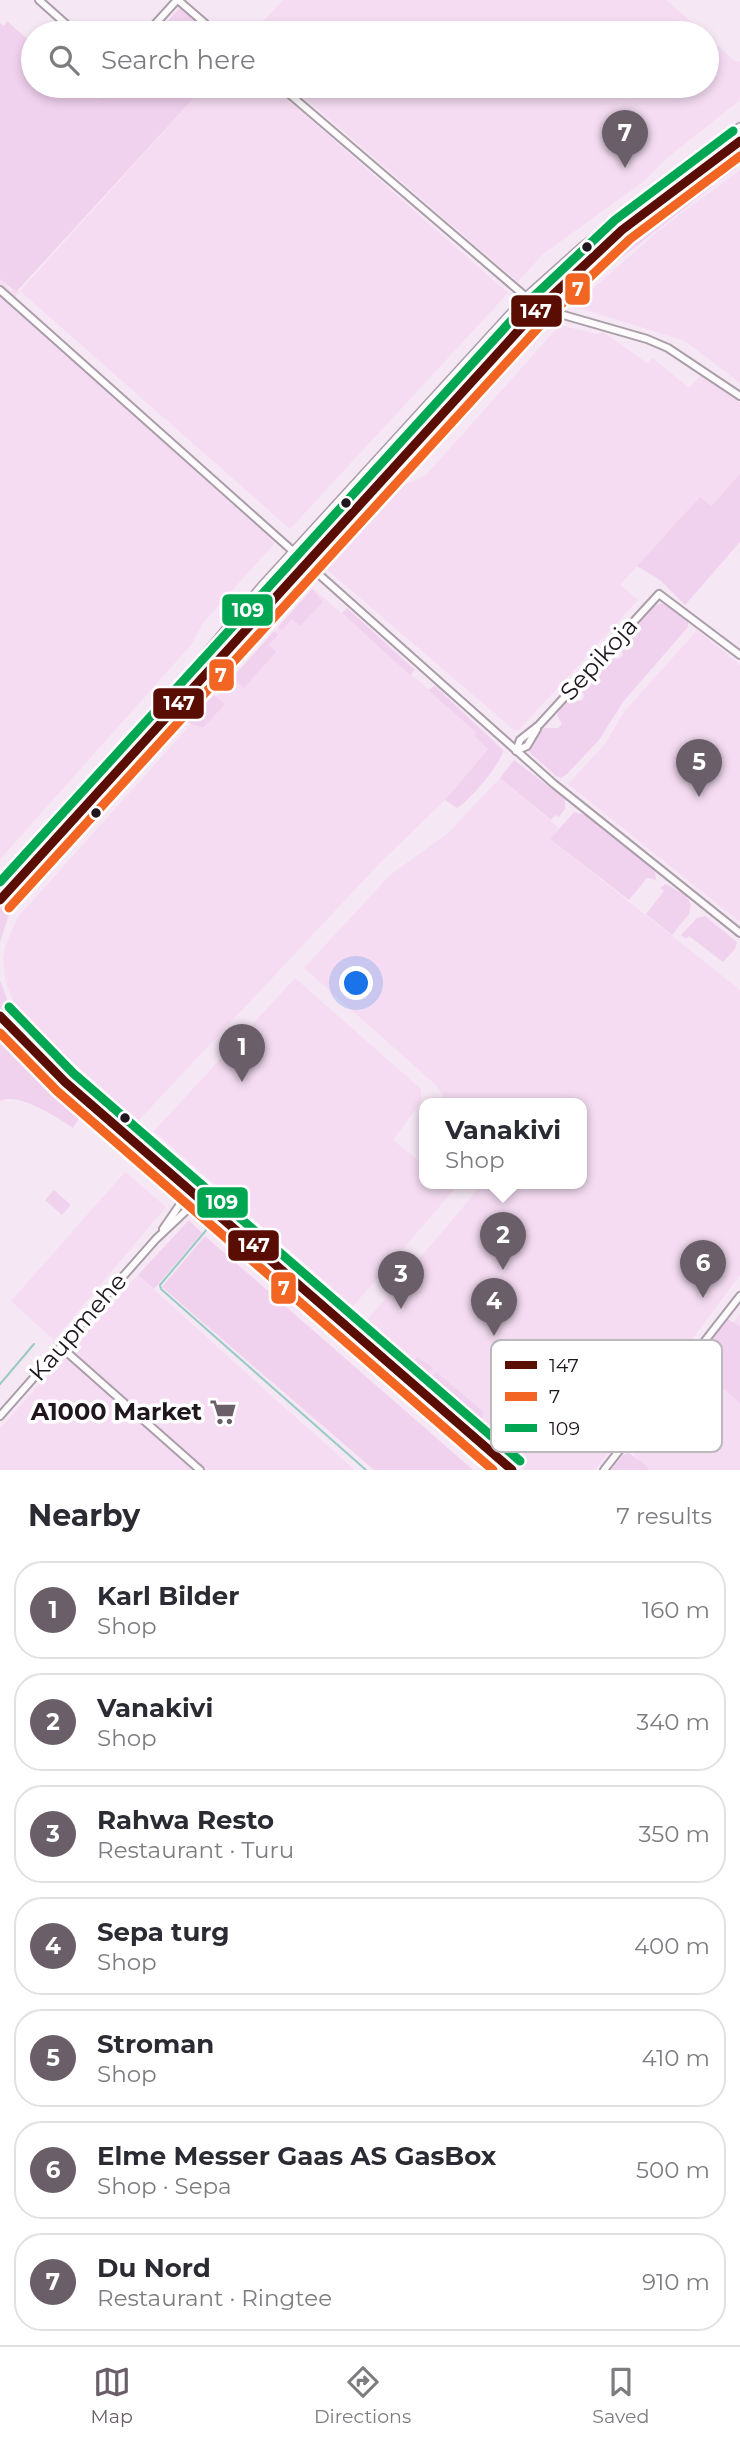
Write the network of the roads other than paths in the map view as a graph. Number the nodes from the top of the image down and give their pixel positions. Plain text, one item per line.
1 (39, 0) edge
2 (177, 0) edge
3 (63, 21) edge
4 (159, 21) edge
5 (202, 21) edge
6 (294, 98) edge
7 (740, 128) edge
8 (740, 141) edge
9 (0, 290) edge
10 (526, 298) junction
11 (539, 308) junction
12 (740, 396) edge
13 (293, 552) junction
14 (305, 562) junction
15 (740, 654) edge
16 (516, 751) junction
17 (0, 885) edge
18 (0, 900) edge
19 (740, 933) edge
20 (0, 1016) edge
21 (0, 1033) edge
22 (65, 1082) junction
23 (195, 1195) junction
24 (740, 1296) edge
25 (706, 1340) edge
26 (61, 1347) junction
27 (0, 1416) edge
28 (491, 1452) edge
29 (491, 1452) edge
30 (618, 1452) edge
31 (200, 1470) edge
32 (512, 1470) edge
33 (604, 1470) edge

1 - 3 street
2 - 4 street
2 - 5 street
6 - 10 street
7 - 10 main road
8 - 11 main road
9 - 13 street
10 - 11 street
10 - 13 main road
11 - 12 street
11 - 14 main road
13 - 14 street
13 - 17 main road
14 - 16 street
14 - 18 main road
15 - 16 street, Sepikoja
16 - 19 street
20 - 22 main road
21 - 22 main road
22 - 23 main road
23 - 26 street, Kaupmehe
23 - 29 main road
24 - 25 street
26 - 27 street, Kaupmehe
26 - 31 street
28 - 32 main road
30 - 33 street

